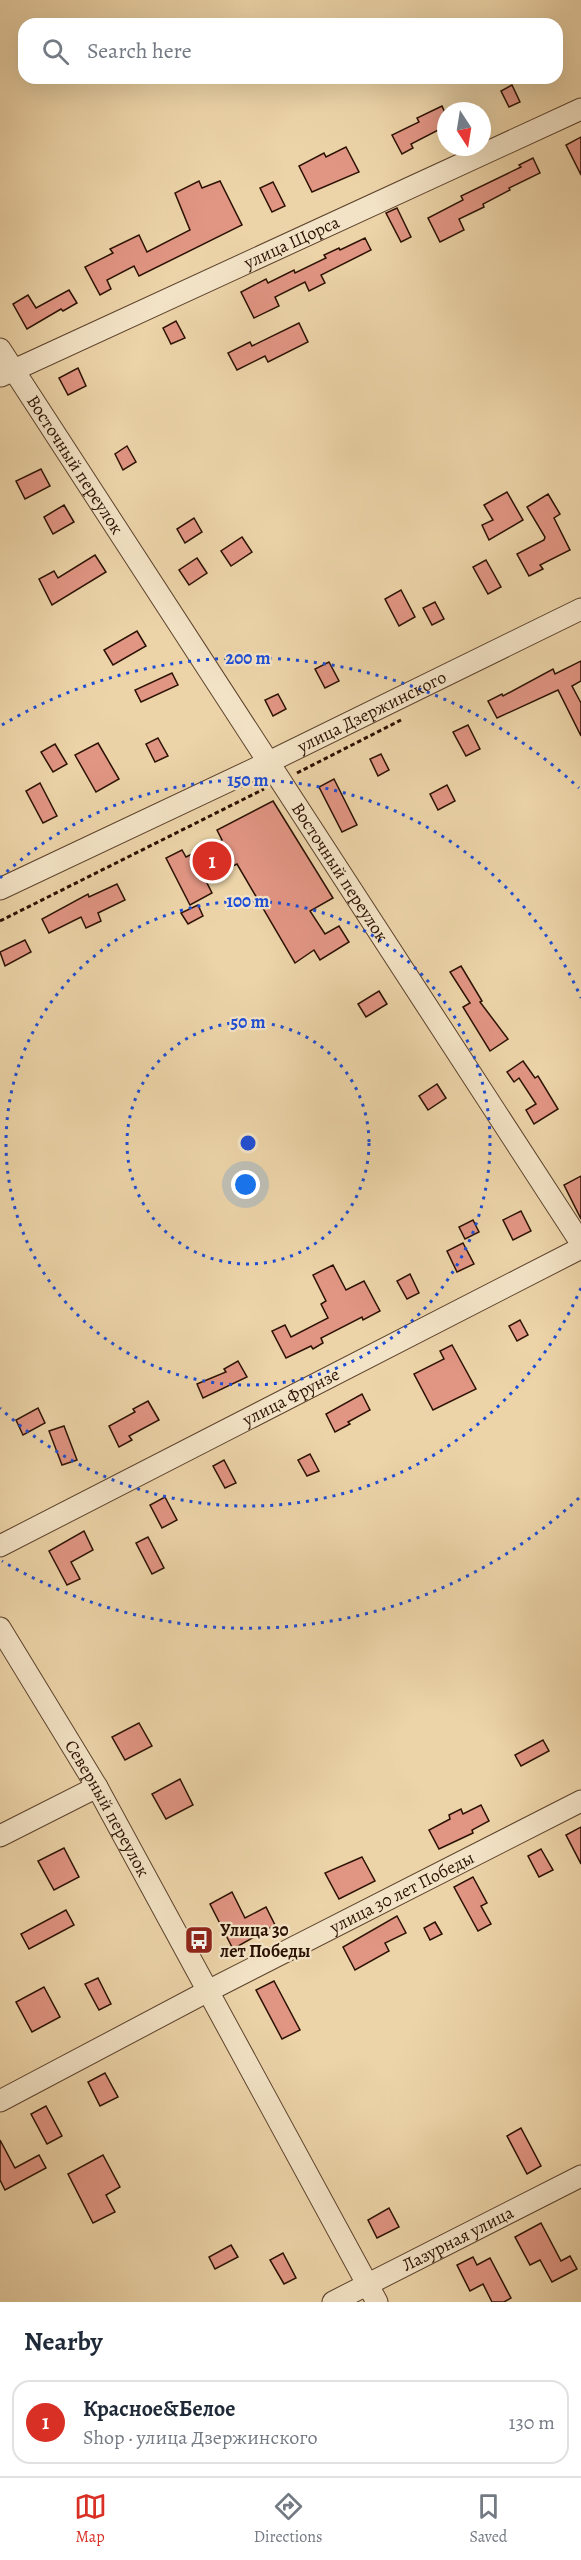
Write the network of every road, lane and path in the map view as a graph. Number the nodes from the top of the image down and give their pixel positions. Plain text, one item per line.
1 (581, 109) edge
2 (0, 349) edge
3 (6, 373) edge
4 (581, 609) edge
5 (269, 762) junction
6 (0, 889) edge
7 (581, 1243) edge
8 (581, 1248) edge
9 (0, 1546) edge
10 (0, 1628) edge
11 (97, 1788) junction
12 (581, 1801) edge
13 (0, 1836) edge
14 (208, 1991) junction
15 (0, 2101) edge
16 (581, 2175) edge
17 (372, 2293) edge
18 (333, 2302) edge

1 - 3 street, улица Щорса
2 - 3 street, Восточный переулок
3 - 5 street, Восточный переулок
4 - 5 street, улица Дзержинского
5 - 6 street, улица Дзержинского
5 - 7 street, Восточный переулок
8 - 9 street, улица Фрунзе
10 - 11 street, Северный переулок
11 - 13 street
11 - 14 street, Северный переулок
12 - 14 street, улица 30 лет Победы
14 - 15 street, улица 30 лет Победы
14 - 17 street, Северный переулок
16 - 17 street, Лазурная улица
17 - 18 street, Лазурная улица

